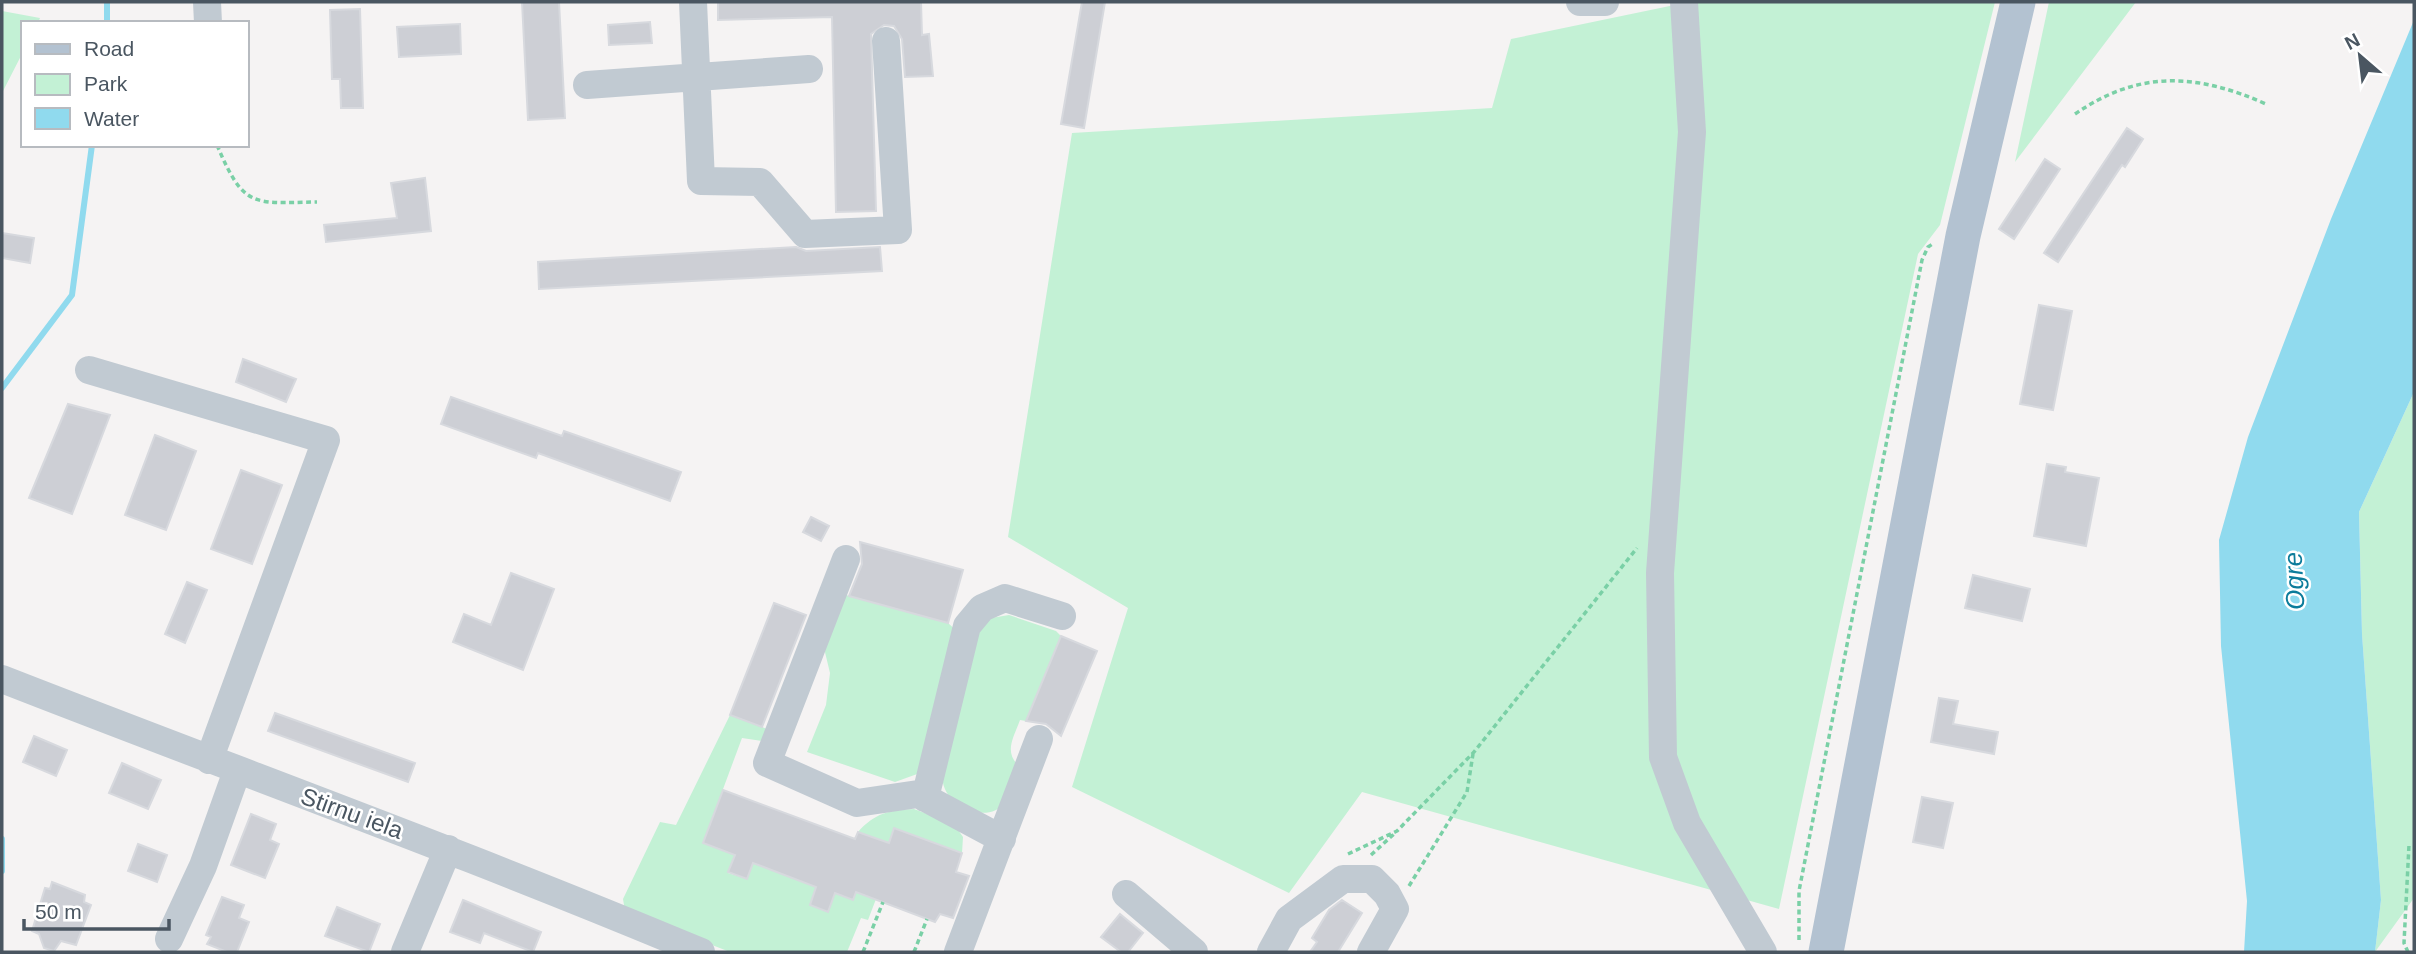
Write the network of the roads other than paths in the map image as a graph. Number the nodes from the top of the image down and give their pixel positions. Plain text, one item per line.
1 (207, 2) edge
2 (693, 2) edge
3 (1580, 2) edge
4 (1605, 2) edge
5 (1684, 2) edge
6 (2018, 2) edge
7 (208, 21) edge
8 (886, 41) dead end
9 (809, 69) dead end
10 (696, 76) junction
11 (587, 85) dead end
12 (89, 370) dead end
13 (846, 559) dead end
14 (1062, 616) dead end
15 (2, 679) edge
16 (1039, 739) dead end
17 (209, 760) junction
18 (237, 771) junction
19 (925, 798) junction
20 (1002, 839) junction
21 (448, 849) junction
22 (1126, 894) dead end
23 (169, 939) dead end
24 (405, 952) edge
25 (701, 952) edge
26 (958, 952) edge
27 (1194, 952) edge
28 (1271, 952) edge
29 (1371, 952) edge
30 (1763, 952) edge
31 (1826, 952) edge

1 - 7 street
2 - 10 street
3 - 4 street
5 - 30 street
6 - 31 main road
8 - 10 street
9 - 10 street
10 - 11 street
12 - 17 street
13 - 19 street
14 - 19 street
15 - 17 street, Stirnu iela
16 - 20 street
17 - 18 street, Stirnu iela
18 - 21 street, Stirnu iela
18 - 23 street
19 - 20 street
20 - 26 street
21 - 24 street
21 - 25 street, Stirnu iela
22 - 27 street
28 - 29 street

